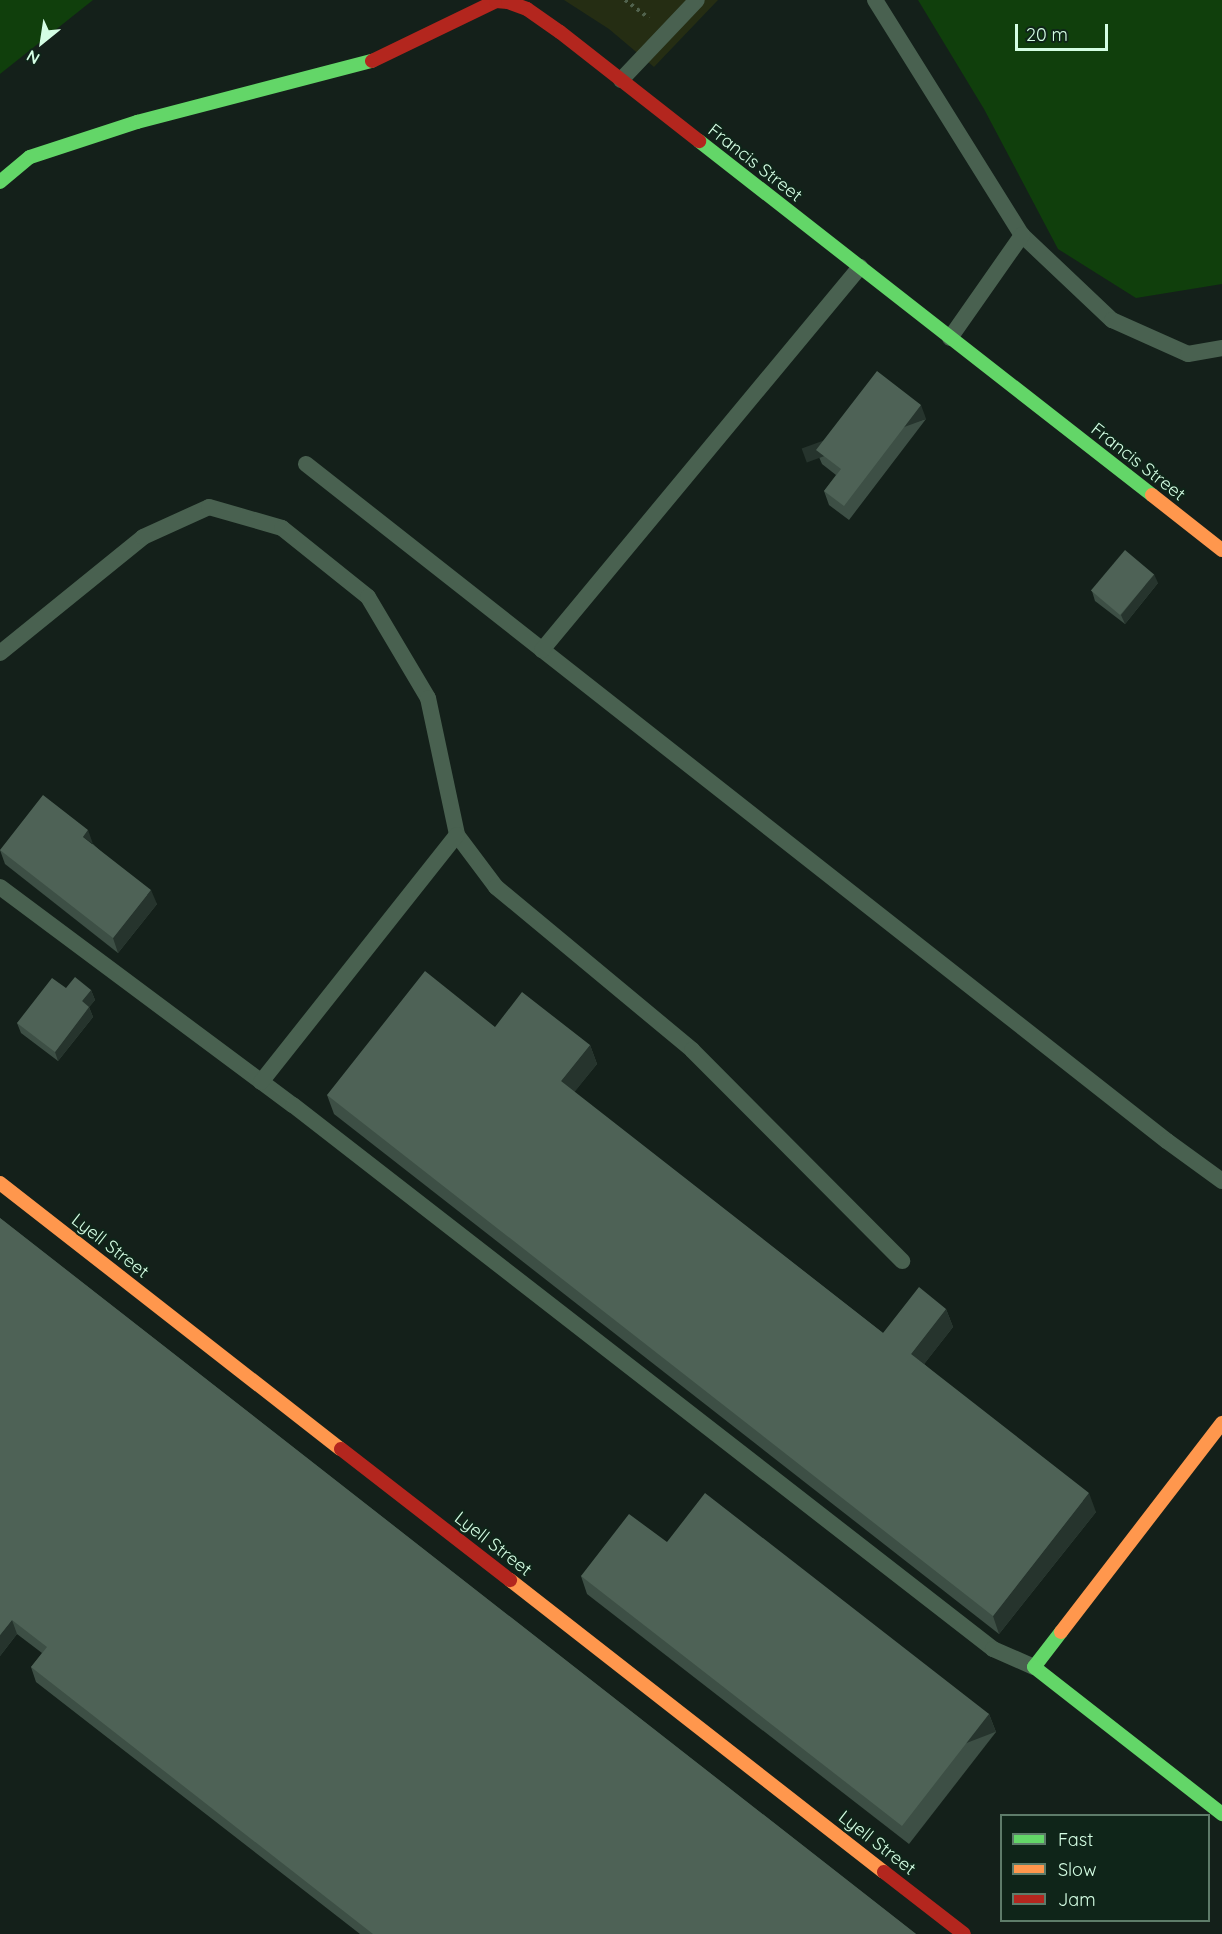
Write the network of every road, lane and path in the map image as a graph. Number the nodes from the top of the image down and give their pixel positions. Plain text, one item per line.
1 (625, 0) edge
2 (698, 0) edge
3 (875, 0) edge
4 (654, 23) dead end
5 (621, 80) junction
6 (0, 182) edge
7 (1022, 235) junction
8 (860, 267) junction
9 (950, 338) junction
10 (1222, 348) edge
11 (306, 464) dead end
12 (1222, 550) edge
13 (543, 650) junction
14 (0, 653) edge
15 (457, 835) junction
16 (0, 887) edge
17 (261, 1082) junction
18 (1222, 1181) edge
19 (0, 1183) edge
20 (902, 1261) dead end
21 (1222, 1423) edge
22 (1034, 1667) junction
23 (1222, 1814) edge
24 (964, 1934) edge

1 - 4 path
2 - 5 lane
3 - 7 lane
5 - 6 street, Francis Street
5 - 8 street, Francis Street
7 - 9 lane
7 - 10 lane
8 - 9 street, Francis Street
8 - 13 lane
9 - 12 street, Francis Street
11 - 13 lane
13 - 18 lane
14 - 15 lane
15 - 17 lane
15 - 20 lane
16 - 17 lane
17 - 22 lane
19 - 24 street, Lyell Street
21 - 22 street
22 - 23 street

